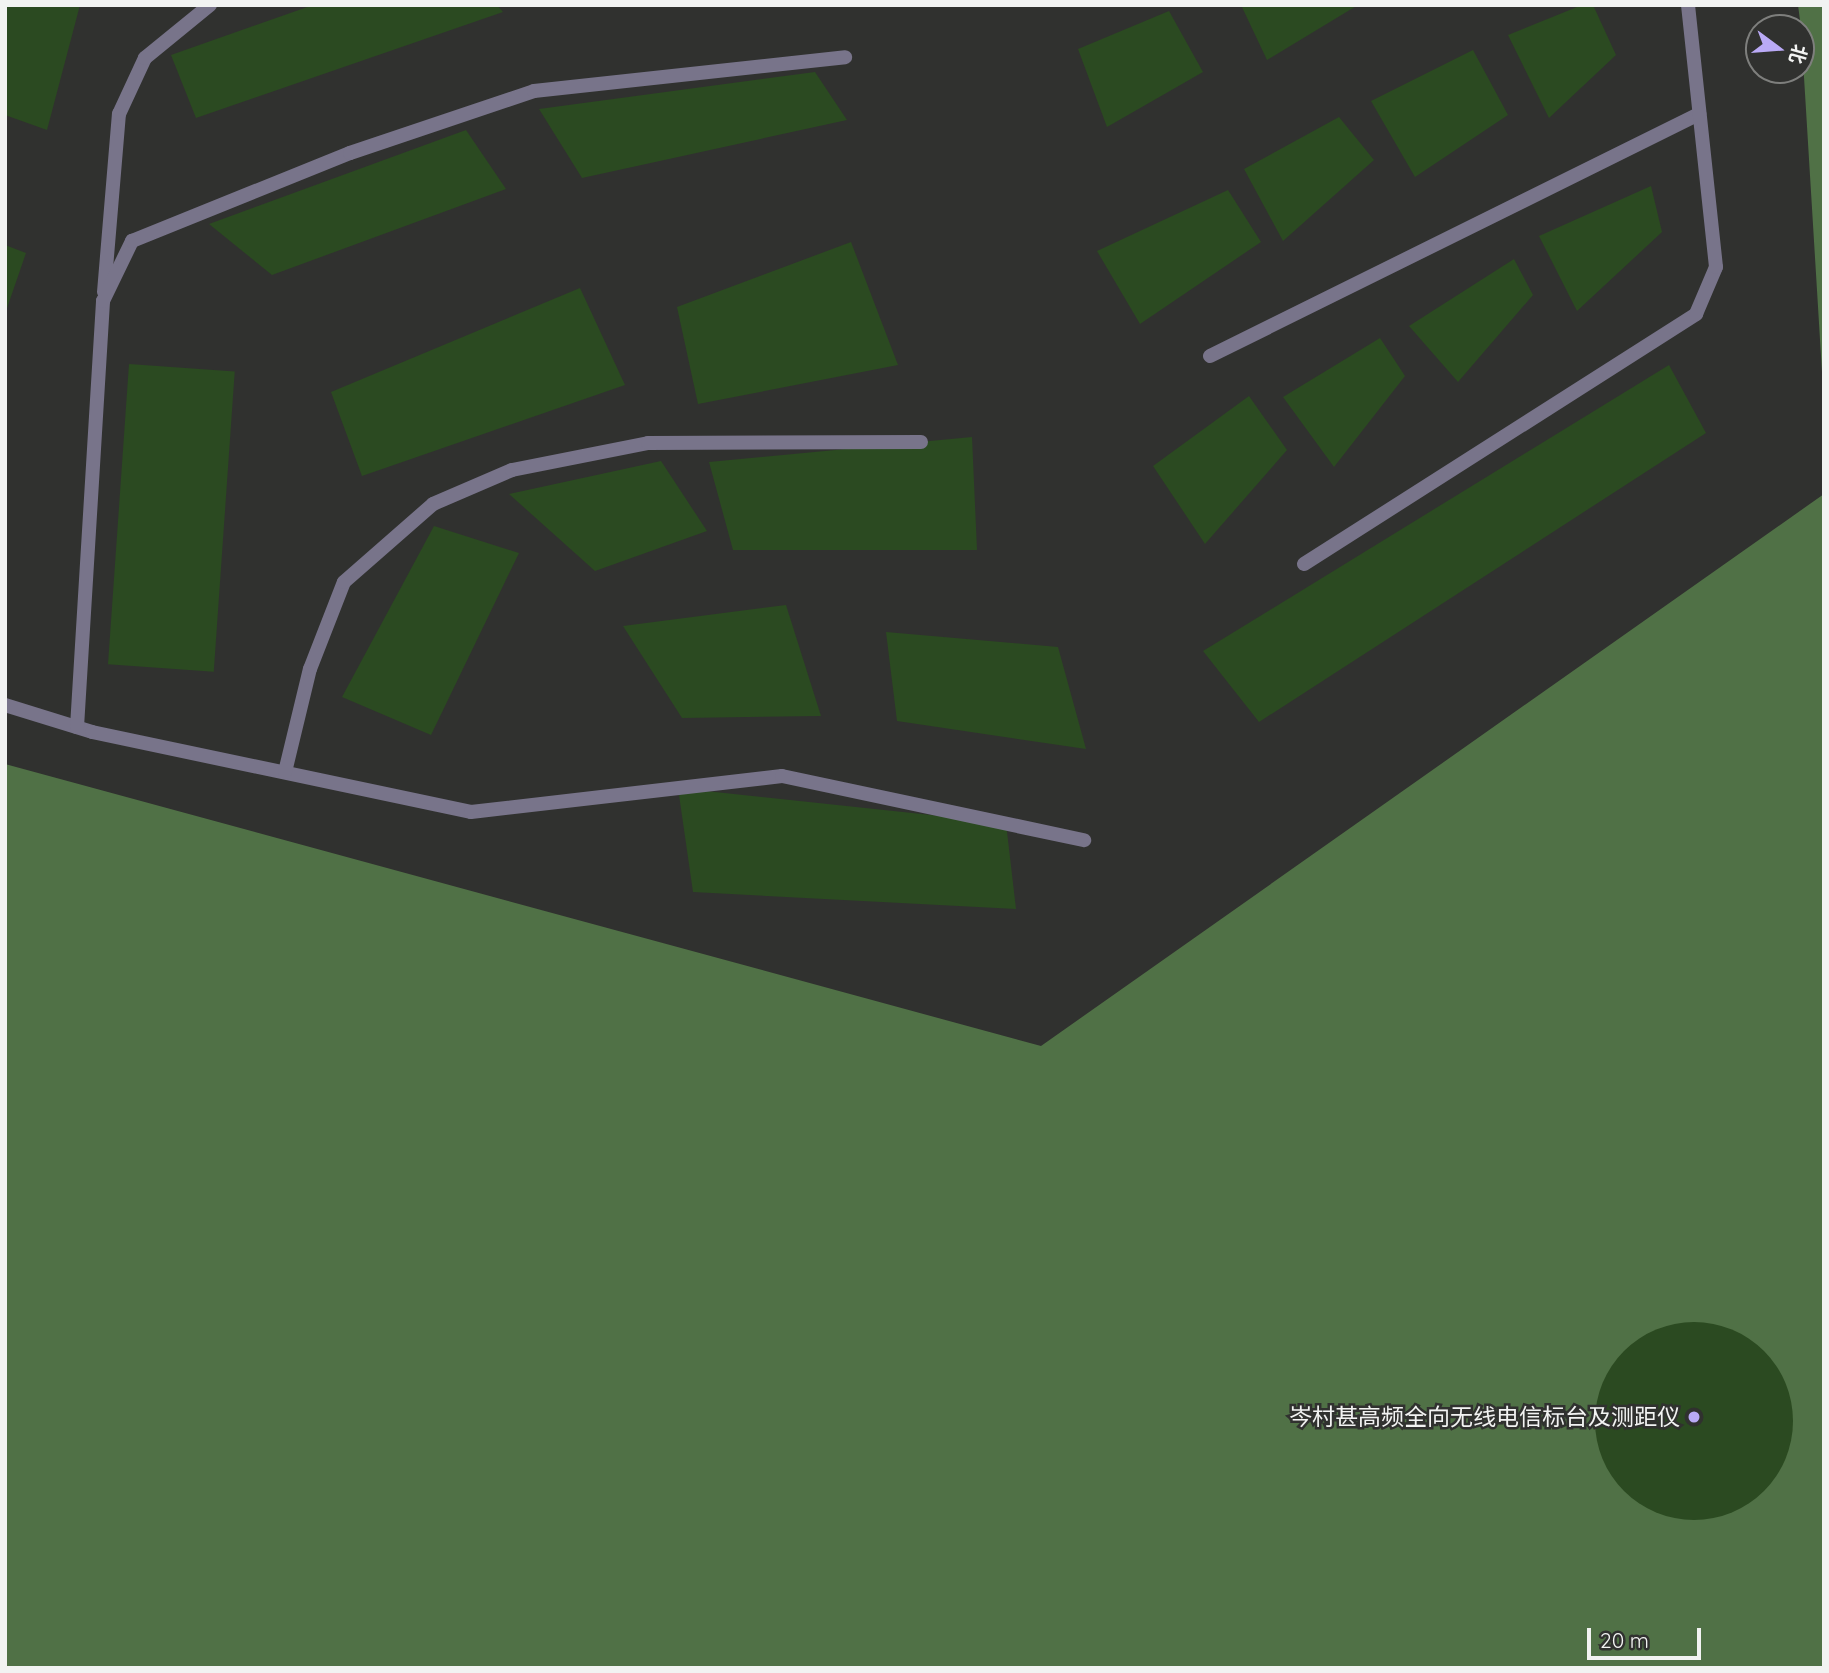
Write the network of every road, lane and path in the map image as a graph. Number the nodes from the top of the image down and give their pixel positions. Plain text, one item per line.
1 (209, 5) edge
2 (1688, 5) edge
3 (845, 57) dead end
4 (1699, 114) junction
5 (103, 301) junction
6 (1210, 356) dead end
7 (921, 442) dead end
8 (1304, 564) dead end
9 (5, 705) edge
10 (77, 727) junction
11 (285, 772) junction
12 (1084, 840) dead end

1 - 5 lane
2 - 4 lane
3 - 5 lane
4 - 6 lane
4 - 8 lane
5 - 10 lane
7 - 11 lane
9 - 10 lane
10 - 11 lane
11 - 12 lane

